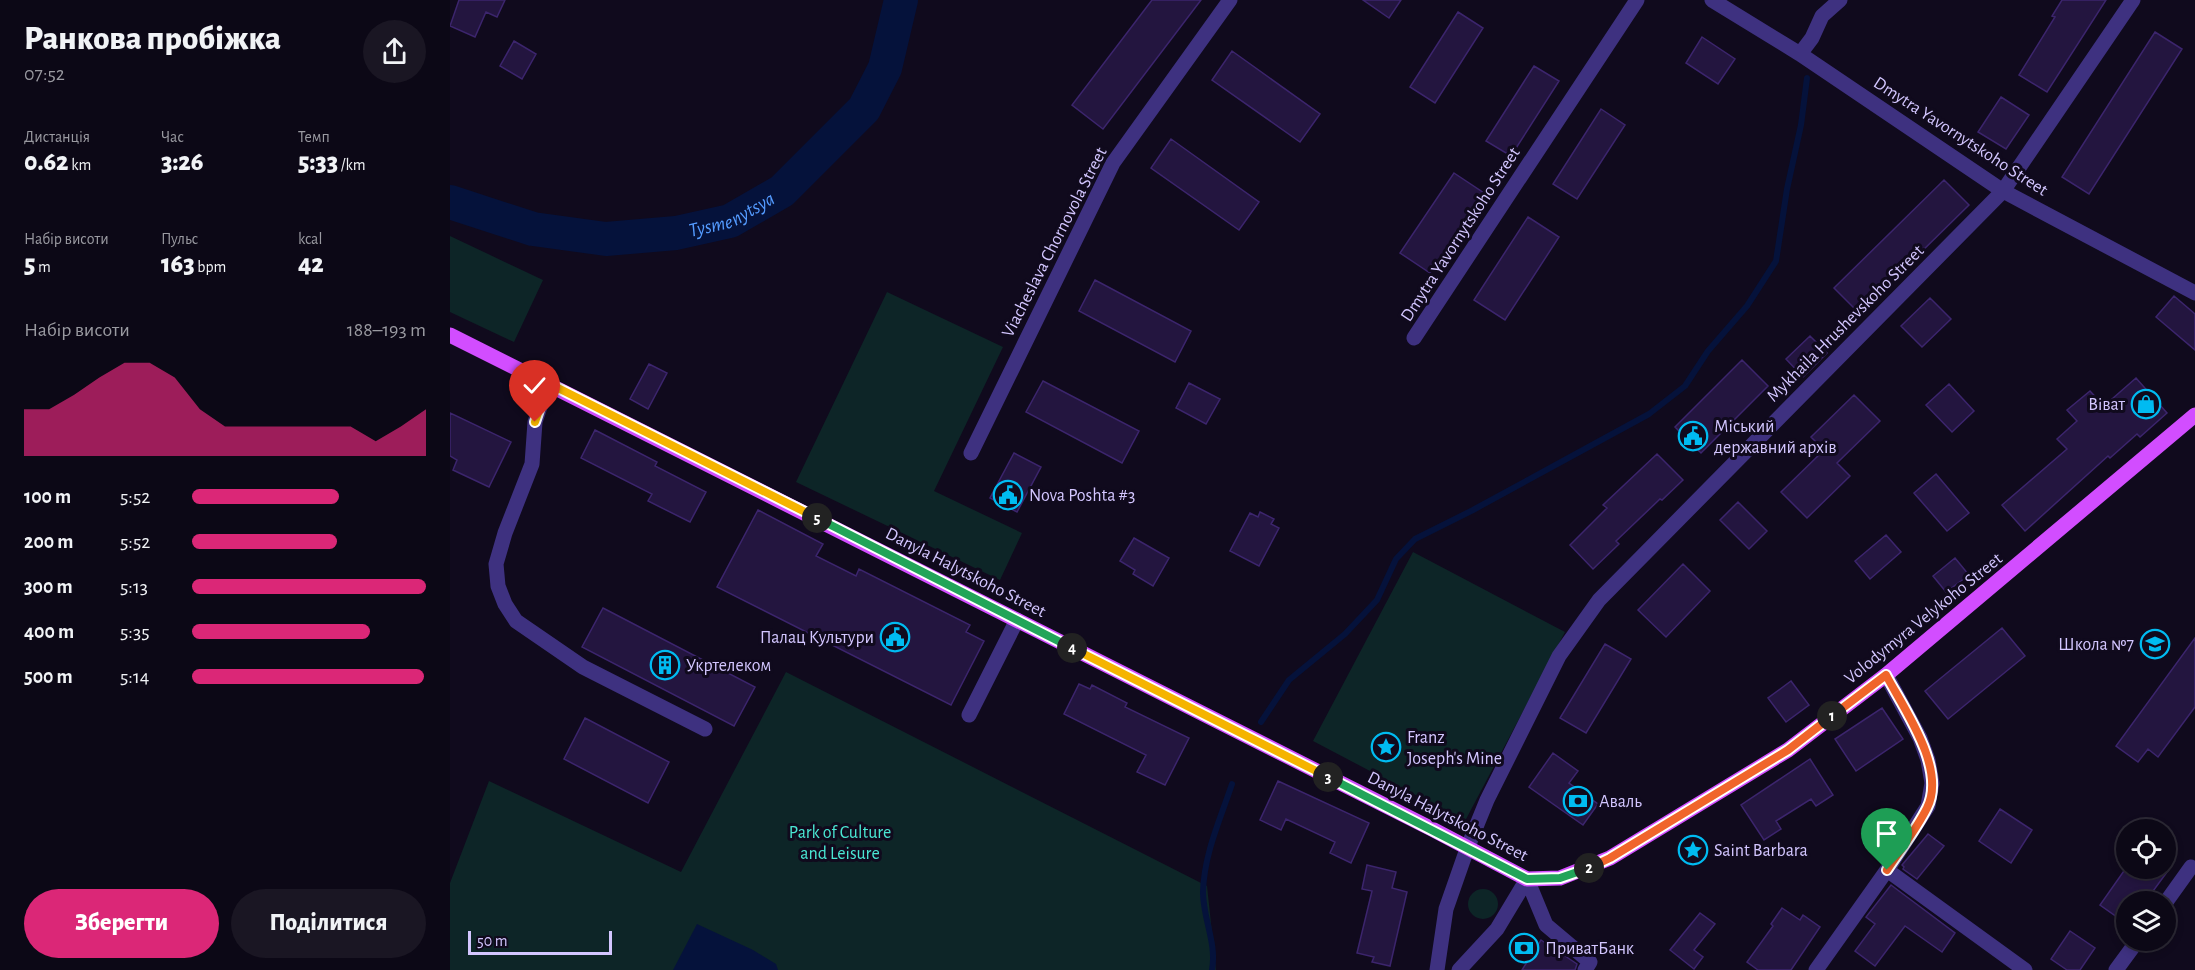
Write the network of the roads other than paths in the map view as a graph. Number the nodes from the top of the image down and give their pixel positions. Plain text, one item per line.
1 (1230, 0) edge
2 (1637, 0) edge
3 (1712, 0) edge
4 (1821, 0) edge
5 (1840, 0) edge
6 (2130, 1) edge
7 (1822, 16) junction
8 (1800, 54) junction
9 (2003, 191) junction
10 (2195, 292) edge
11 (450, 335) edge
12 (1414, 338) dead end
13 (552, 385) junction
14 (2195, 415) edge
15 (971, 453) dead end
16 (1017, 620) junction
17 (1886, 675) junction
18 (969, 715) dead end
19 (705, 729) dead end
20 (1467, 849) junction
21 (2191, 867) dead end
22 (1887, 870) junction
23 (1527, 879) junction
24 (2174, 891) edge
25 (2130, 951) edge
26 (1437, 970) edge
27 (1459, 970) edge
28 (1585, 970) edge
29 (1816, 970) edge
30 (2025, 970) edge
31 (2116, 970) edge

1 - 15 street, Viacheslava Chornovola Street
2 - 12 street, Dmytra Yavornytskoho Street
3 - 8 street, Dmytra Yavornytskoho Street
4 - 7 street
5 - 7 street
6 - 9 street, Mykhaila Hrushevskoho Street
7 - 8 street
8 - 9 street, Dmytra Yavornytskoho Street
9 - 10 street, Dmytra Yavornytskoho Street
9 - 20 street, Mykhaila Hrushevskoho Street
11 - 13 main road, Danyla Halytskoho Street
13 - 16 main road, Danyla Halytskoho Street
13 - 19 street
14 - 17 main road, Volodymyra Velykoho Street
16 - 18 street
16 - 20 main road, Danyla Halytskoho Street
17 - 22 street
17 - 23 main road, Volodymyra Velykoho Street
20 - 23 main road, Danyla Halytskoho Street
20 - 26 street, Mykhaila Hrushevskoho Street
21 - 24 street
22 - 29 street
22 - 30 street
23 - 27 street
23 - 28 street
25 - 31 street

